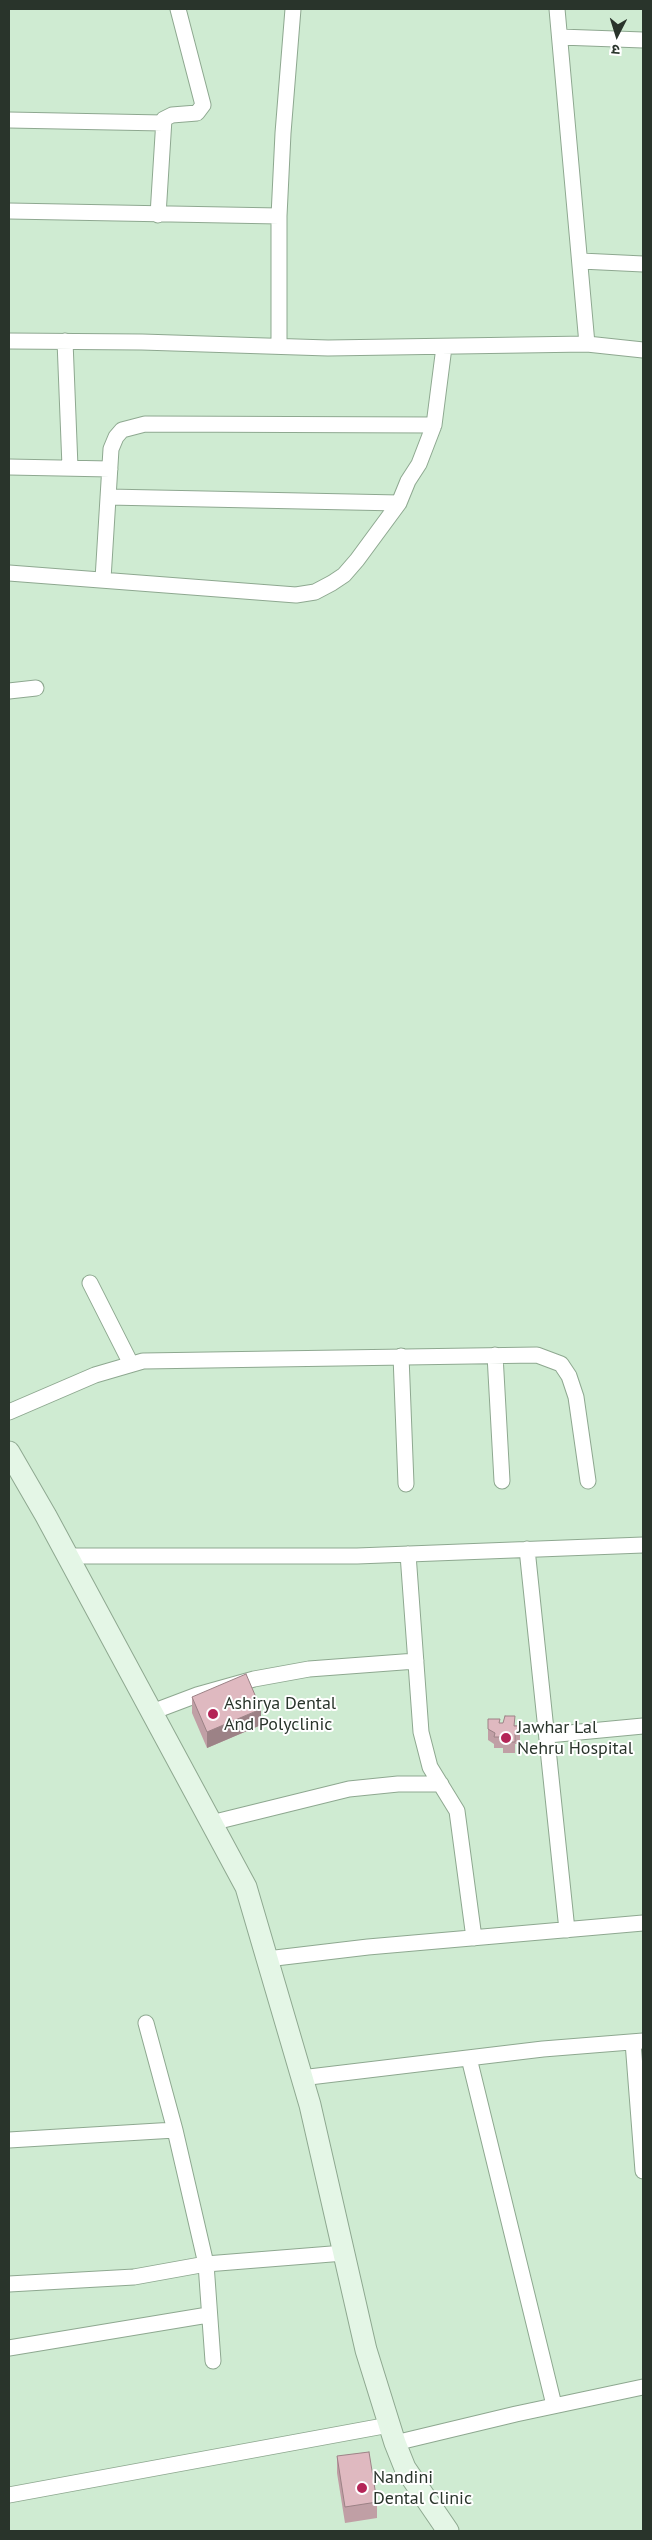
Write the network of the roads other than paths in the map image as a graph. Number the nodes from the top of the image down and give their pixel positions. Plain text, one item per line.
1 (178, 9) edge
2 (293, 9) edge
3 (557, 9) edge
4 (560, 37) junction
5 (643, 40) edge
6 (9, 120) edge
7 (163, 123) junction
8 (9, 212) edge
9 (158, 215) junction
10 (280, 216) junction
11 (581, 261) junction
12 (643, 264) edge
13 (9, 341) edge
14 (66, 341) junction
15 (587, 344) junction
16 (279, 346) junction
17 (444, 347) junction
18 (643, 350) edge
19 (434, 425) junction
20 (9, 467) edge
21 (70, 467) junction
22 (110, 469) junction
23 (108, 497) junction
24 (399, 503) junction
25 (9, 573) edge
26 (103, 579) junction
27 (36, 688) dead end
28 (9, 691) edge
29 (90, 1283) dead end
30 (495, 1355) junction
31 (401, 1356) junction
32 (132, 1364) junction
33 (9, 1412) edge
34 (9, 1452) edge
35 (502, 1481) dead end
36 (588, 1481) dead end
37 (406, 1484) dead end
38 (643, 1546) edge
39 (527, 1550) junction
40 (408, 1554) junction
41 (67, 1556) junction
42 (416, 1661) junction
43 (152, 1712) junction
44 (643, 1726) edge
45 (548, 1735) junction
46 (441, 1784) junction
47 (211, 1823) junction
48 (643, 1923) edge
49 (567, 1930) junction
50 (474, 1938) junction
51 (267, 1959) junction
52 (146, 2023) dead end
53 (638, 2041) edge
54 (469, 2058) junction
55 (302, 2078) junction
56 (175, 2130) junction
57 (9, 2140) edge
58 (643, 2171) edge
59 (344, 2253) junction
60 (206, 2264) junction
61 (9, 2284) edge
62 (208, 2314) junction
63 (9, 2348) edge
64 (214, 2361) dead end
65 (643, 2387) edge
66 (554, 2405) junction
67 (392, 2434) junction
68 (9, 2495) edge
69 (448, 2531) edge

1 - 7 street
2 - 10 street
3 - 4 street
4 - 5 street
4 - 11 street
6 - 7 street
7 - 9 street
8 - 9 street
9 - 10 street
10 - 16 street
11 - 12 street
11 - 15 street
13 - 14 street
14 - 16 street
14 - 21 street
15 - 17 street
15 - 18 street
16 - 17 street
17 - 19 street
19 - 22 street
19 - 24 street
20 - 21 street
21 - 22 street
22 - 23 street
23 - 24 street
23 - 26 street
24 - 26 street
25 - 26 street
27 - 28 street
29 - 32 street
30 - 31 street
30 - 35 street
30 - 36 street
31 - 32 street
31 - 37 street
32 - 33 street
34 - 41 street
38 - 39 street
39 - 40 street
39 - 45 street
40 - 41 street
40 - 42 street
41 - 43 street
42 - 43 street
42 - 46 street
43 - 47 street
44 - 45 street
45 - 49 street
46 - 47 street
46 - 50 street
47 - 51 street
48 - 49 street
49 - 50 street
50 - 51 street
51 - 55 street
52 - 56 street
53 - 54 street
53 - 58 street
54 - 55 street
54 - 66 street
55 - 59 street
56 - 57 street
56 - 60 street
59 - 60 street
59 - 67 street
60 - 61 street
60 - 62 street
62 - 63 street
62 - 64 street
65 - 66 street
66 - 67 street
67 - 68 street
67 - 69 street

